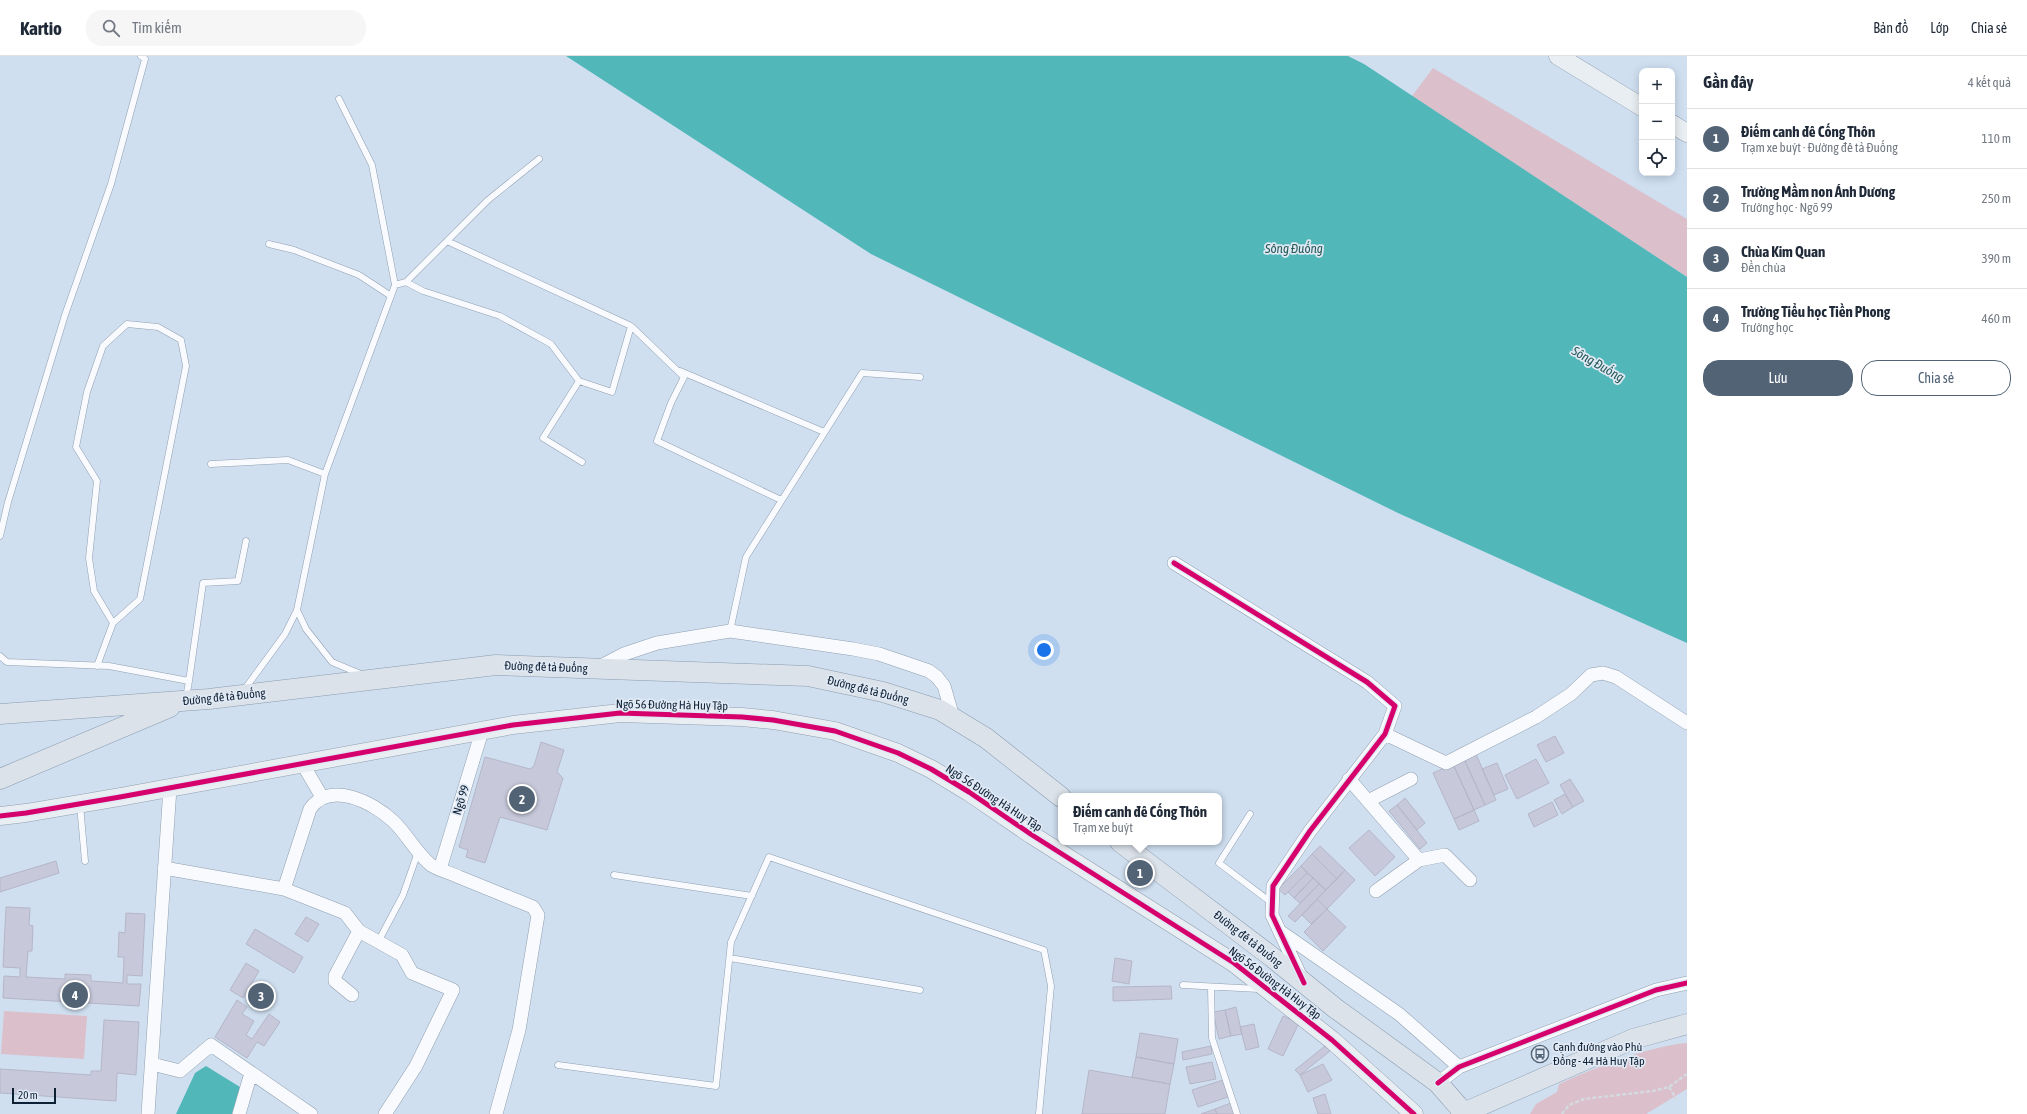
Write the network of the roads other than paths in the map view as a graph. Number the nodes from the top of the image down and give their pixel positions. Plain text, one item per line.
1 (141, 56) edge
2 (1558, 56) edge
3 (339, 99) dead end
4 (1639, 105) edge
5 (1675, 126) edge
6 (1687, 133) edge
7 (539, 159) dead end
8 (447, 241) junction
9 (269, 244) dead end
10 (406, 282) junction
11 (395, 285) junction
12 (391, 296) junction
13 (631, 326) junction
14 (676, 370) junction
15 (920, 377) dead end
16 (579, 381) junction
17 (824, 432) junction
18 (582, 462) dead end
19 (211, 464) dead end
20 (325, 474) junction
21 (782, 500) junction
22 (0, 536) edge
23 (246, 541) dead end
24 (1174, 563) dead end
25 (297, 610) junction
26 (113, 623) junction
27 (730, 631) junction
28 (0, 656) edge
29 (97, 666) junction
30 (594, 669) junction
31 (375, 680) junction
32 (189, 681) junction
33 (233, 696) junction
34 (185, 701) junction
35 (0, 714) edge
36 (952, 717) junction
37 (1687, 723) edge
38 (482, 731) junction
39 (1385, 734) junction
40 (302, 763) junction
41 (0, 779) edge
42 (1411, 779) dead end
43 (1349, 780) junction
44 (170, 788) junction
45 (1058, 795) edge
46 (322, 797) junction
47 (1368, 801) junction
48 (80, 804) junction
49 (1250, 814) dead end
50 (0, 816) edge
51 (1124, 845) edge
52 (419, 851) junction
53 (1420, 860) junction
54 (85, 861) dead end
55 (164, 868) junction
56 (440, 869) junction
57 (614, 875) dead end
58 (1470, 880) dead end
59 (284, 889) junction
60 (1376, 891) dead end
61 (752, 896) junction
62 (1272, 903) junction
63 (359, 931) junction
64 (1279, 931) junction
65 (378, 942) junction
66 (730, 958) junction
67 (1304, 983) junction
68 (1687, 983) edge
69 (1183, 985) dead end
70 (1211, 987) junction
71 (920, 990) dead end
72 (1269, 990) junction
73 (352, 995) dead end
74 (1687, 1024) edge
75 (152, 1064) junction
76 (558, 1065) dead end
77 (1459, 1067) junction
78 (251, 1073) junction
79 (1438, 1083) junction
80 (148, 1114) edge
81 (239, 1114) edge
82 (311, 1114) edge
83 (385, 1114) edge
84 (496, 1114) edge
85 (1039, 1114) edge
86 (1237, 1114) edge
87 (1414, 1114) edge
88 (1463, 1114) edge

1 - 22 lane
2 - 4 street
3 - 11 lane
5 - 6 street
7 - 8 lane
8 - 10 lane
8 - 13 lane
9 - 12 lane
10 - 11 lane
10 - 16 lane
11 - 12 lane
12 - 20 lane
13 - 14 lane
13 - 16 lane
14 - 17 lane
14 - 21 lane
15 - 17 lane
16 - 18 lane
17 - 21 lane
19 - 20 lane
20 - 25 lane
21 - 27 lane
23 - 32 lane
24 - 39 street
25 - 31 lane
25 - 33 lane
26 - 26 lane
26 - 29 lane
27 - 30 street
27 - 36 street
28 - 29 lane
29 - 32 lane
30 - 31 main road, Đường đê tả Đuống
30 - 36 main road, Đường đê tả Đuống
31 - 33 main road, Đường đê tả Đuống
32 - 34 lane
33 - 34 main road, Đường đê tả Đuống
34 - 35 main road, Đường đê tả Đuống
34 - 41 main road
36 - 45 main road, Đường đê tả Đuống
37 - 39 street
38 - 40 street, Ngõ 56 Đường Hà Huy Tập
38 - 56 street, Ngõ 99
38 - 72 street, Ngõ 56 Đường Hà Huy Tập
39 - 43 street
40 - 44 street, Ngõ 56 Đường Hà Huy Tập
40 - 46 street
42 - 47 street
43 - 47 street
43 - 62 street
44 - 48 street, Ngõ 56 Đường Hà Huy Tập
44 - 55 street
46 - 52 street
46 - 59 street
47 - 53 street
48 - 50 street, Ngõ 56 Đường Hà Huy Tập
48 - 54 lane
49 - 62 lane
51 - 67 main road, Đường đê tả Đuống
52 - 56 street
52 - 65 lane
53 - 58 street
53 - 60 street
55 - 59 street
55 - 75 street
56 - 84 street
57 - 61 lane
59 - 63 street
61 - 66 lane
61 - 85 lane
62 - 64 street
63 - 65 street
63 - 73 street
64 - 67 street
64 - 77 street
65 - 83 street
66 - 71 lane
66 - 76 lane
67 - 79 main road, Đường đê tả Đuống
68 - 77 street
69 - 70 lane
70 - 72 lane
70 - 86 lane
72 - 87 street, Ngõ 56 Đường Hà Huy Tập
74 - 88 main road
75 - 78 street
75 - 80 street
77 - 79 street
78 - 81 street
78 - 82 street
79 - 88 main road, Đường đê tả Đuống

